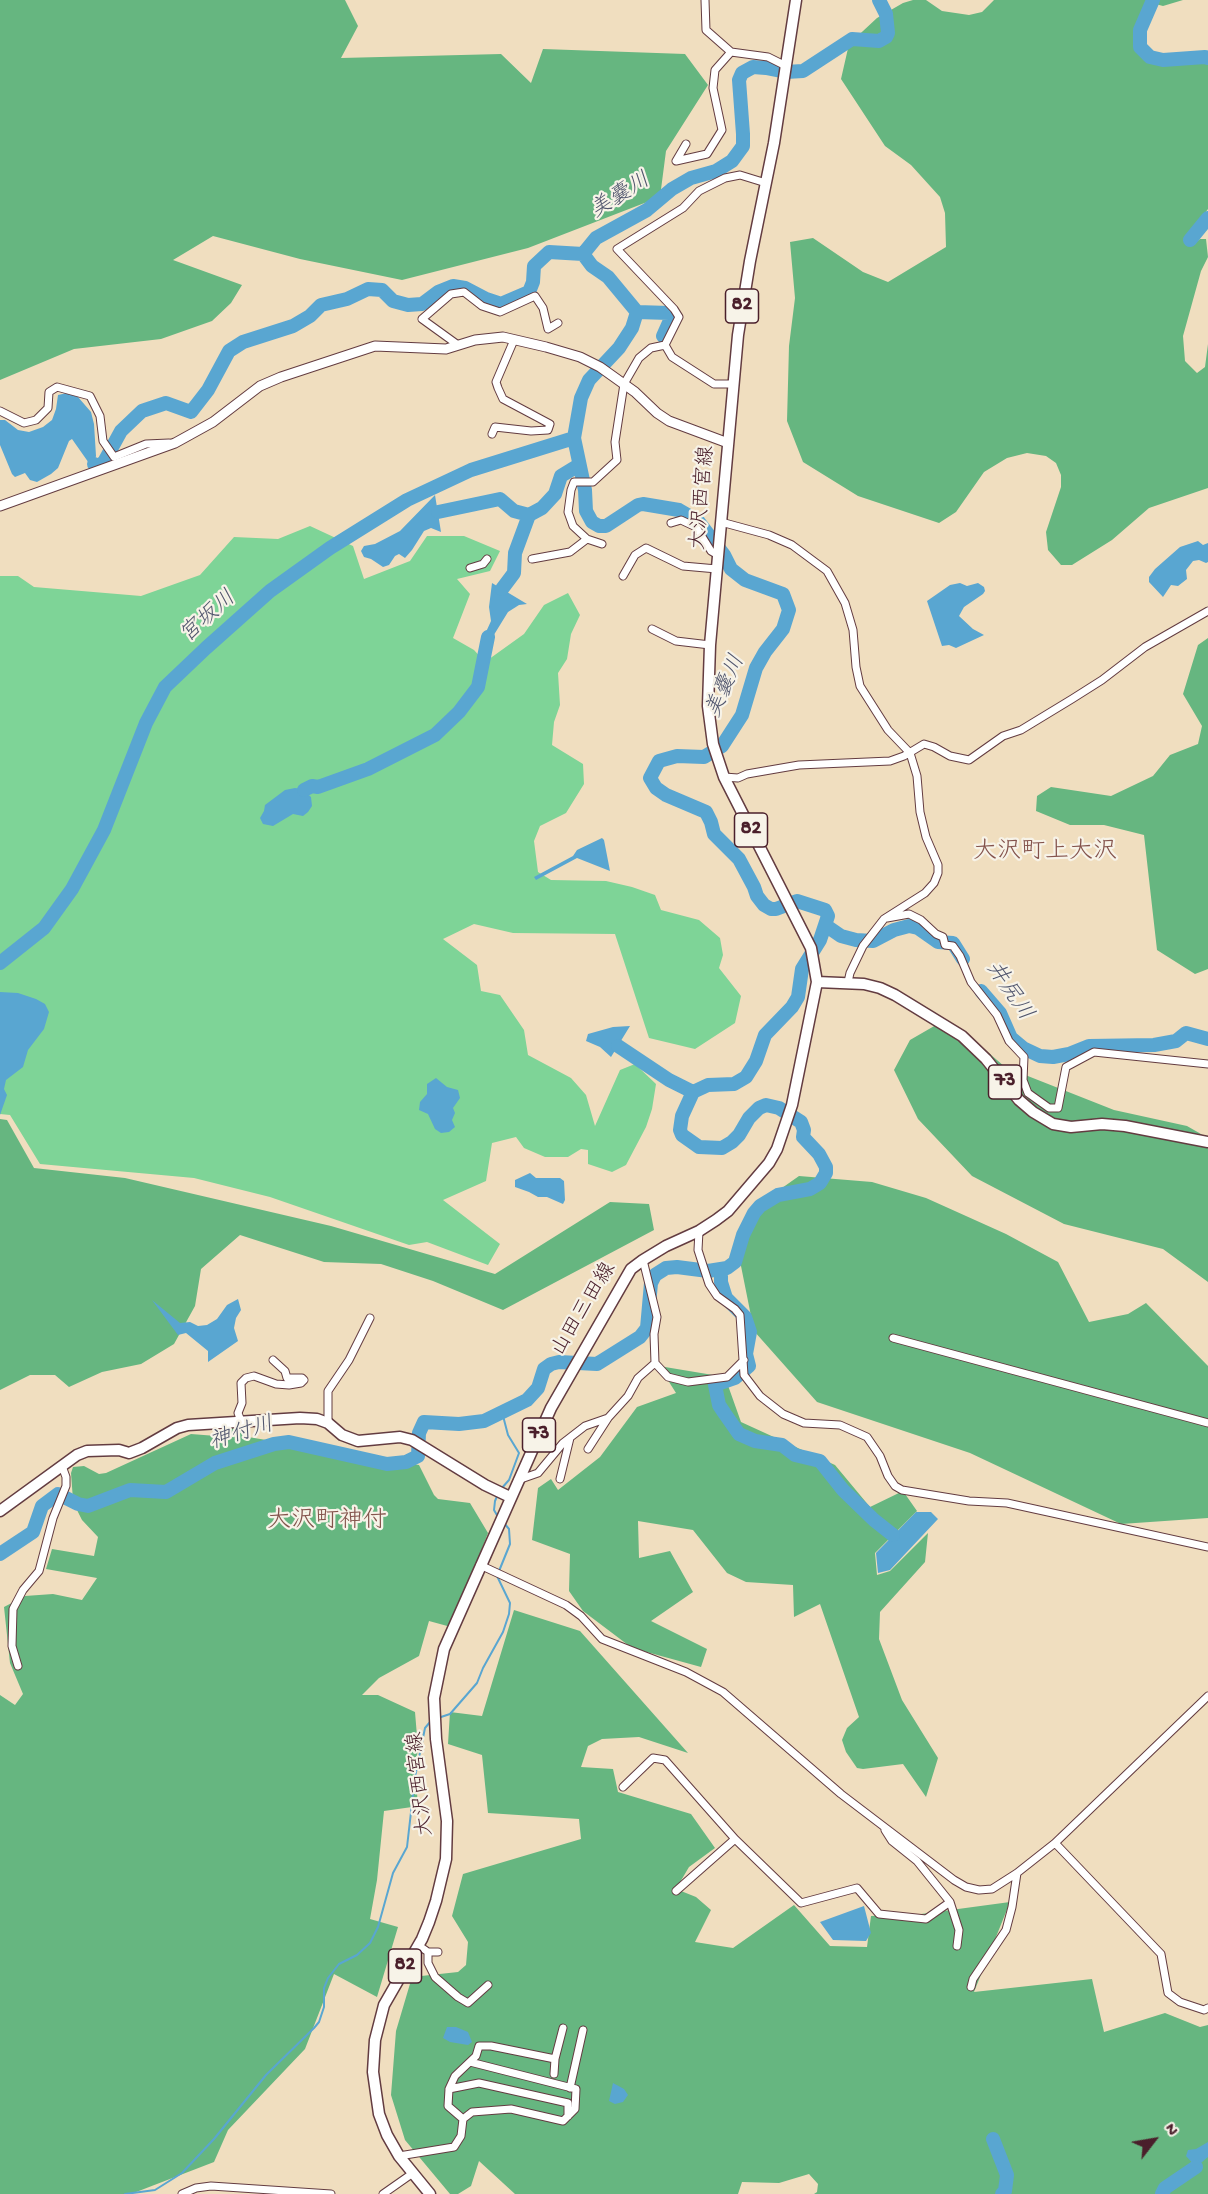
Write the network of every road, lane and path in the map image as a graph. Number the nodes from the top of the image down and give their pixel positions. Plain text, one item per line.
1 (705, 0) edge
2 (796, 0) edge
3 (730, 52) junction
4 (785, 71) junction
5 (686, 144) dead end
6 (766, 183) junction
7 (558, 323) dead end
8 (514, 340) junction
9 (458, 345) junction
10 (666, 345) junction
11 (624, 384) junction
12 (733, 384) junction
13 (0, 411) edge
14 (492, 434) dead end
15 (175, 443) junction
16 (728, 443) junction
17 (0, 506) edge
18 (721, 522) junction
19 (671, 523) dead end
20 (587, 539) junction
21 (602, 544) dead end
22 (718, 555) junction
23 (487, 559) dead end
24 (532, 559) dead end
25 (470, 567) dead end
26 (717, 569) junction
27 (622, 576) dead end
28 (1208, 611) edge
29 (652, 629) dead end
30 (711, 645) junction
31 (910, 753) junction
32 (724, 777) junction
33 (884, 918) junction
34 (817, 982) junction
35 (848, 982) junction
36 (1208, 1064) edge
37 (1208, 1142) edge
38 (699, 1231) junction
39 (643, 1260) junction
40 (370, 1318) dead end
41 (893, 1338) dead end
42 (273, 1360) dead end
43 (744, 1360) junction
44 (655, 1364) junction
45 (608, 1418) junction
46 (241, 1421) junction
47 (328, 1423) junction
48 (1208, 1423) edge
49 (570, 1438) junction
50 (588, 1449) dead end
51 (62, 1466) junction
52 (560, 1479) dead end
53 (518, 1480) junction
54 (502, 1494) junction
55 (0, 1511) edge
56 (1208, 1547) edge
57 (480, 1565) junction
58 (18, 1666) dead end
59 (1208, 1696) edge
60 (623, 1787) dead end
61 (881, 1824) junction
62 (735, 1839) junction
63 (1055, 1844) junction
64 (1017, 1873) junction
65 (676, 1891) dead end
66 (950, 1902) junction
67 (418, 1945) junction
68 (957, 1946) dead end
69 (428, 1952) junction
70 (438, 1952) dead end
71 (488, 1985) dead end
72 (971, 1987) dead end
73 (1208, 2008) edge
74 (563, 2028) dead end
75 (583, 2030) dead end
76 (555, 2059) junction
77 (470, 2062) junction
78 (554, 2074) dead end
79 (570, 2088) junction
80 (449, 2089) junction
81 (568, 2116) junction
82 (463, 2119) junction
83 (399, 2156) junction
84 (413, 2173) junction
85 (182, 2194) edge
86 (331, 2194) edge
87 (383, 2194) edge
88 (430, 2194) edge

1 - 3 street
2 - 4 main road, 大沢西宮線 / 82
3 - 4 street
3 - 5 street
4 - 6 main road, 大沢西宮線 / 82
6 - 10 street
6 - 12 main road, 大沢西宮線 / 82
7 - 9 street
8 - 9 street
8 - 11 street
8 - 14 street
9 - 15 street
10 - 11 street
10 - 12 street
11 - 16 street
11 - 20 street
12 - 16 main road, 大沢西宮線 / 82
13 - 15 street
15 - 17 street
16 - 18 main road, 大沢西宮線 / 82
18 - 22 main road, 大沢西宮線 / 82
18 - 31 street
19 - 22 street
20 - 21 street
20 - 24 street
22 - 26 main road, 大沢西宮線 / 82
23 - 25 street
26 - 27 street
26 - 30 main road, 大沢西宮線 / 82
28 - 31 street
29 - 30 street
30 - 32 main road, 大沢西宮線 / 82
31 - 32 street
31 - 33 street
32 - 34 main road, 大沢西宮線 / 82
33 - 35 street
33 - 36 street
34 - 35 main road, 73
34 - 38 main road, 山田三田線 / 73
35 - 37 main road, 73
38 - 39 main road, 山田三田線 / 73
38 - 43 street
39 - 44 street
39 - 53 main road, 山田三田線 / 73
40 - 47 street
41 - 48 street
42 - 46 street
43 - 44 street
43 - 56 street
44 - 45 street
45 - 49 street
45 - 50 street
46 - 47 main road
46 - 51 main road
47 - 54 main road
49 - 52 street
49 - 53 street
51 - 55 main road
51 - 58 street
53 - 54 main road, 山田三田線 / 73
54 - 57 main road, 大沢西宮線 / 82
57 - 61 street
57 - 67 main road, 大沢西宮線 / 82
59 - 63 street
60 - 62 street
61 - 64 street
61 - 66 street
62 - 65 street
62 - 66 street
63 - 64 street
63 - 73 street
64 - 72 street
66 - 68 street
67 - 69 street
67 - 83 main road, 大沢西宮線 / 82
69 - 70 street
69 - 71 street
74 - 76 street
75 - 79 street
76 - 77 street
76 - 78 street
77 - 79 street
77 - 80 street
79 - 81 street
80 - 81 street
80 - 82 street
81 - 82 street
82 - 83 street
83 - 84 main road, 大沢西宮線 / 82
84 - 87 street
84 - 88 main road, 大沢西宮線 / 82
85 - 86 street

